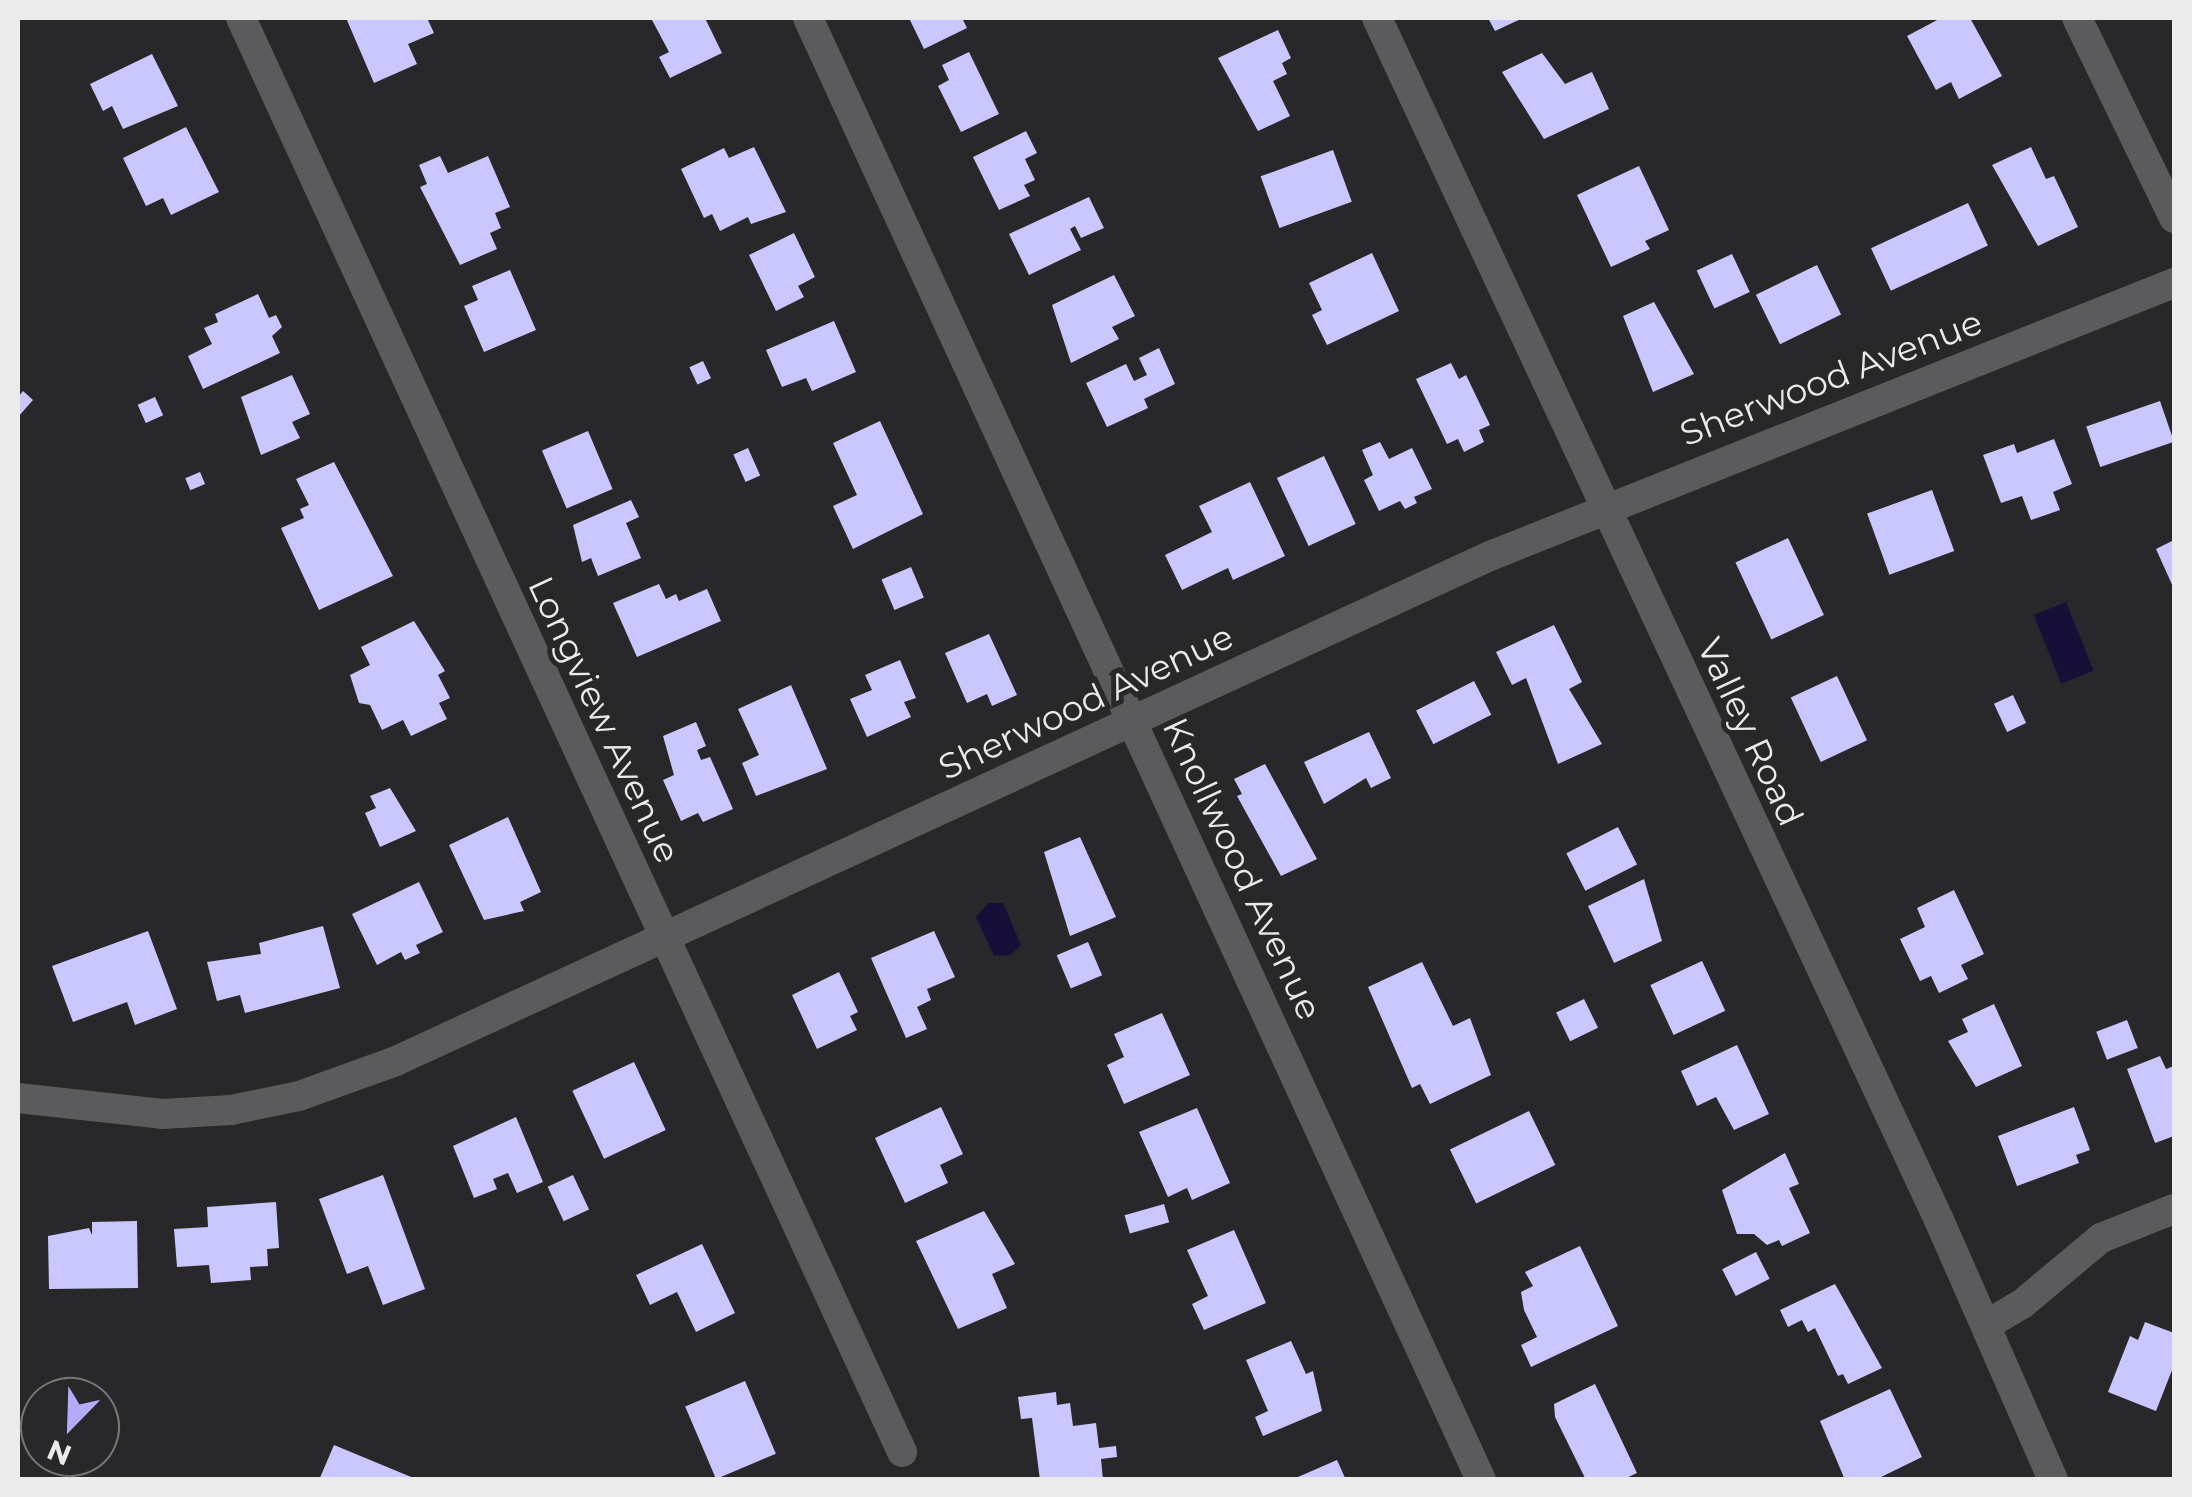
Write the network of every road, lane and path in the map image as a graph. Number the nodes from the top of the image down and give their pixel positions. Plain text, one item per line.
1 (241, 18) edge
2 (808, 18) edge
3 (1377, 18) edge
4 (2077, 18) edge
5 (2174, 218) edge
6 (2174, 283) edge
7 (1602, 509) junction
8 (1132, 722) junction
9 (663, 938) junction
10 (18, 1098) edge
11 (2174, 1209) edge
12 (1986, 1325) junction
13 (902, 1452) dead end
14 (1480, 1480) edge
15 (2054, 1480) edge

1 - 9 street, Longview Avenue
2 - 8 street, Knollwood Avenue
3 - 7 street, Valley Road
4 - 5 street
6 - 7 street, Sherwood Avenue
7 - 8 street, Sherwood Avenue
7 - 12 street, Valley Road
8 - 9 street, Sherwood Avenue
8 - 14 street, Knollwood Avenue
9 - 10 street, Sherwood Avenue
9 - 13 street, Longview Avenue
11 - 12 street
12 - 15 street, Valley Road

